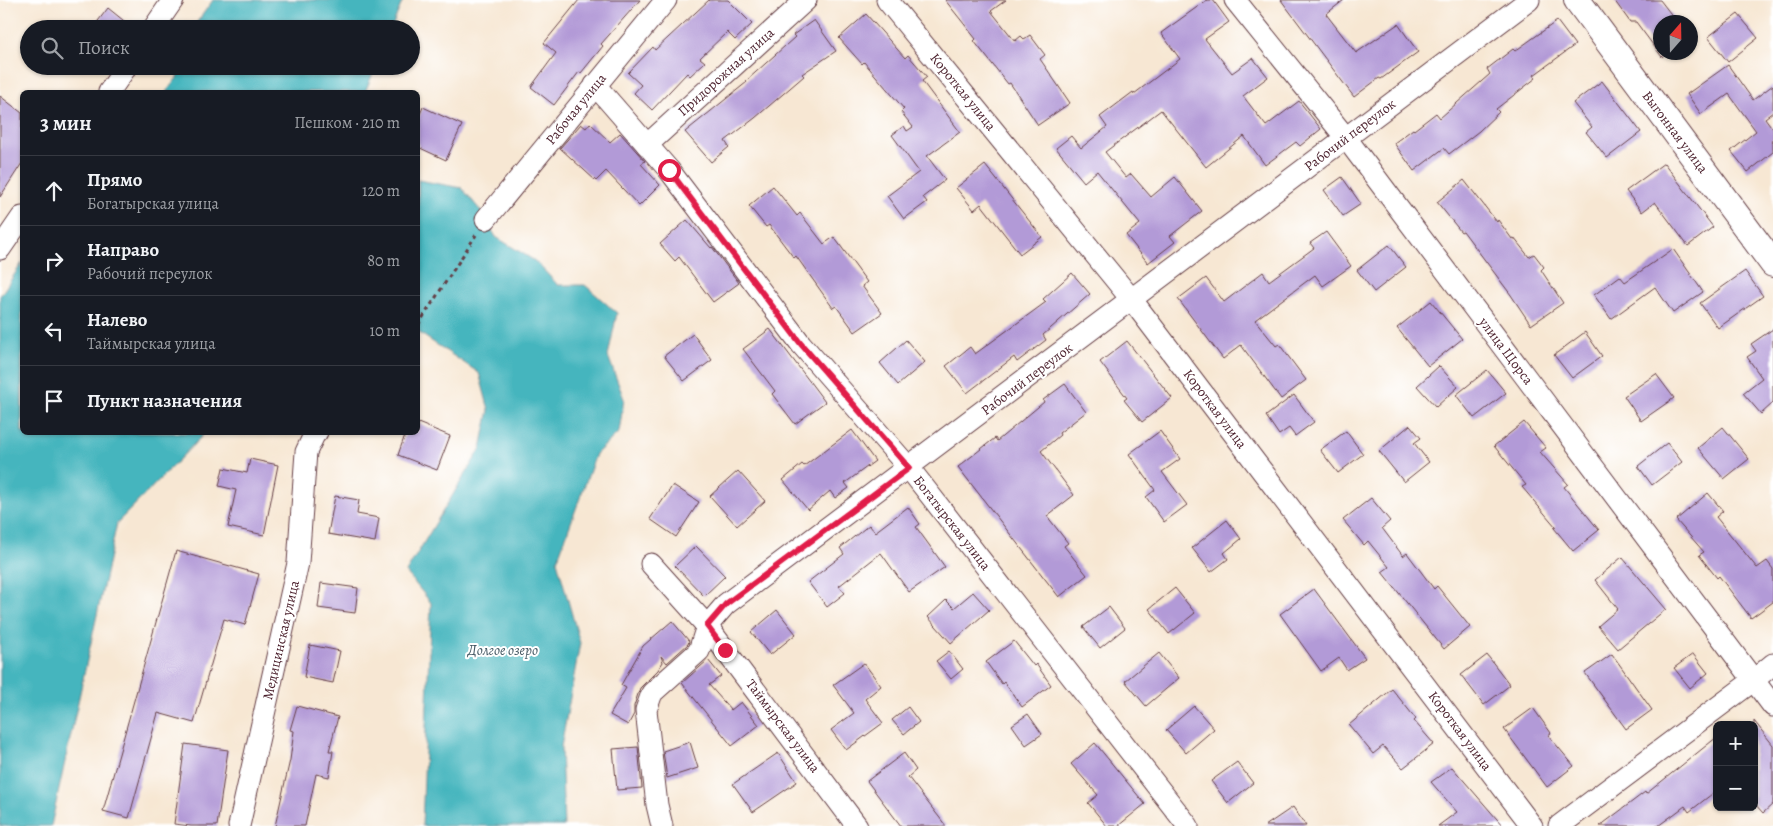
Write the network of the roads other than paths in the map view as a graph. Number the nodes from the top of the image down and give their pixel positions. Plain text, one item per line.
1 (174, 0) edge
2 (666, 0) edge
3 (806, 0) edge
4 (888, 0) edge
5 (1235, 0) edge
6 (1529, 0) edge
7 (1577, 0) edge
8 (160, 20) edge
9 (121, 75) edge
10 (596, 85) junction
11 (110, 90) edge
12 (1346, 138) junction
13 (647, 145) junction
14 (486, 219) road end
15 (20, 220) edge
16 (0, 249) edge
17 (1773, 264) edge
18 (1132, 300) junction
19 (314, 435) edge
20 (909, 468) junction
21 (651, 564) dead end
22 (707, 626) junction
23 (1773, 664) edge
24 (1754, 680) junction
25 (1773, 706) edge
26 (239, 826) edge
27 (662, 826) edge
28 (857, 826) edge
29 (1188, 826) edge
30 (1532, 826) edge
31 (1559, 826) edge

1 - 8 street
2 - 10 street, Рабочая улица
3 - 13 street, Придорожная улица
4 - 18 street, Короткая улица
5 - 12 street, улица Щорса
6 - 12 street, Рабочий переулок
7 - 17 street, Выгонная улица
9 - 11 street
10 - 13 street, Богатырская улица
10 - 14 street, Рабочая улица
12 - 18 street, Рабочий переулок
12 - 24 street, улица Щорса
13 - 20 street, Богатырская улица
15 - 16 street
18 - 20 street, Рабочий переулок
18 - 30 street, Короткая улица
19 - 26 street, Медицинская улица
20 - 22 street, Рабочий переулок
20 - 29 street, Богатырская улица
21 - 22 street, Таймырская улица
22 - 27 street, Рабочий переулок
22 - 28 street, Таймырская улица
23 - 24 street
24 - 25 street, улица Щорса
24 - 31 street

